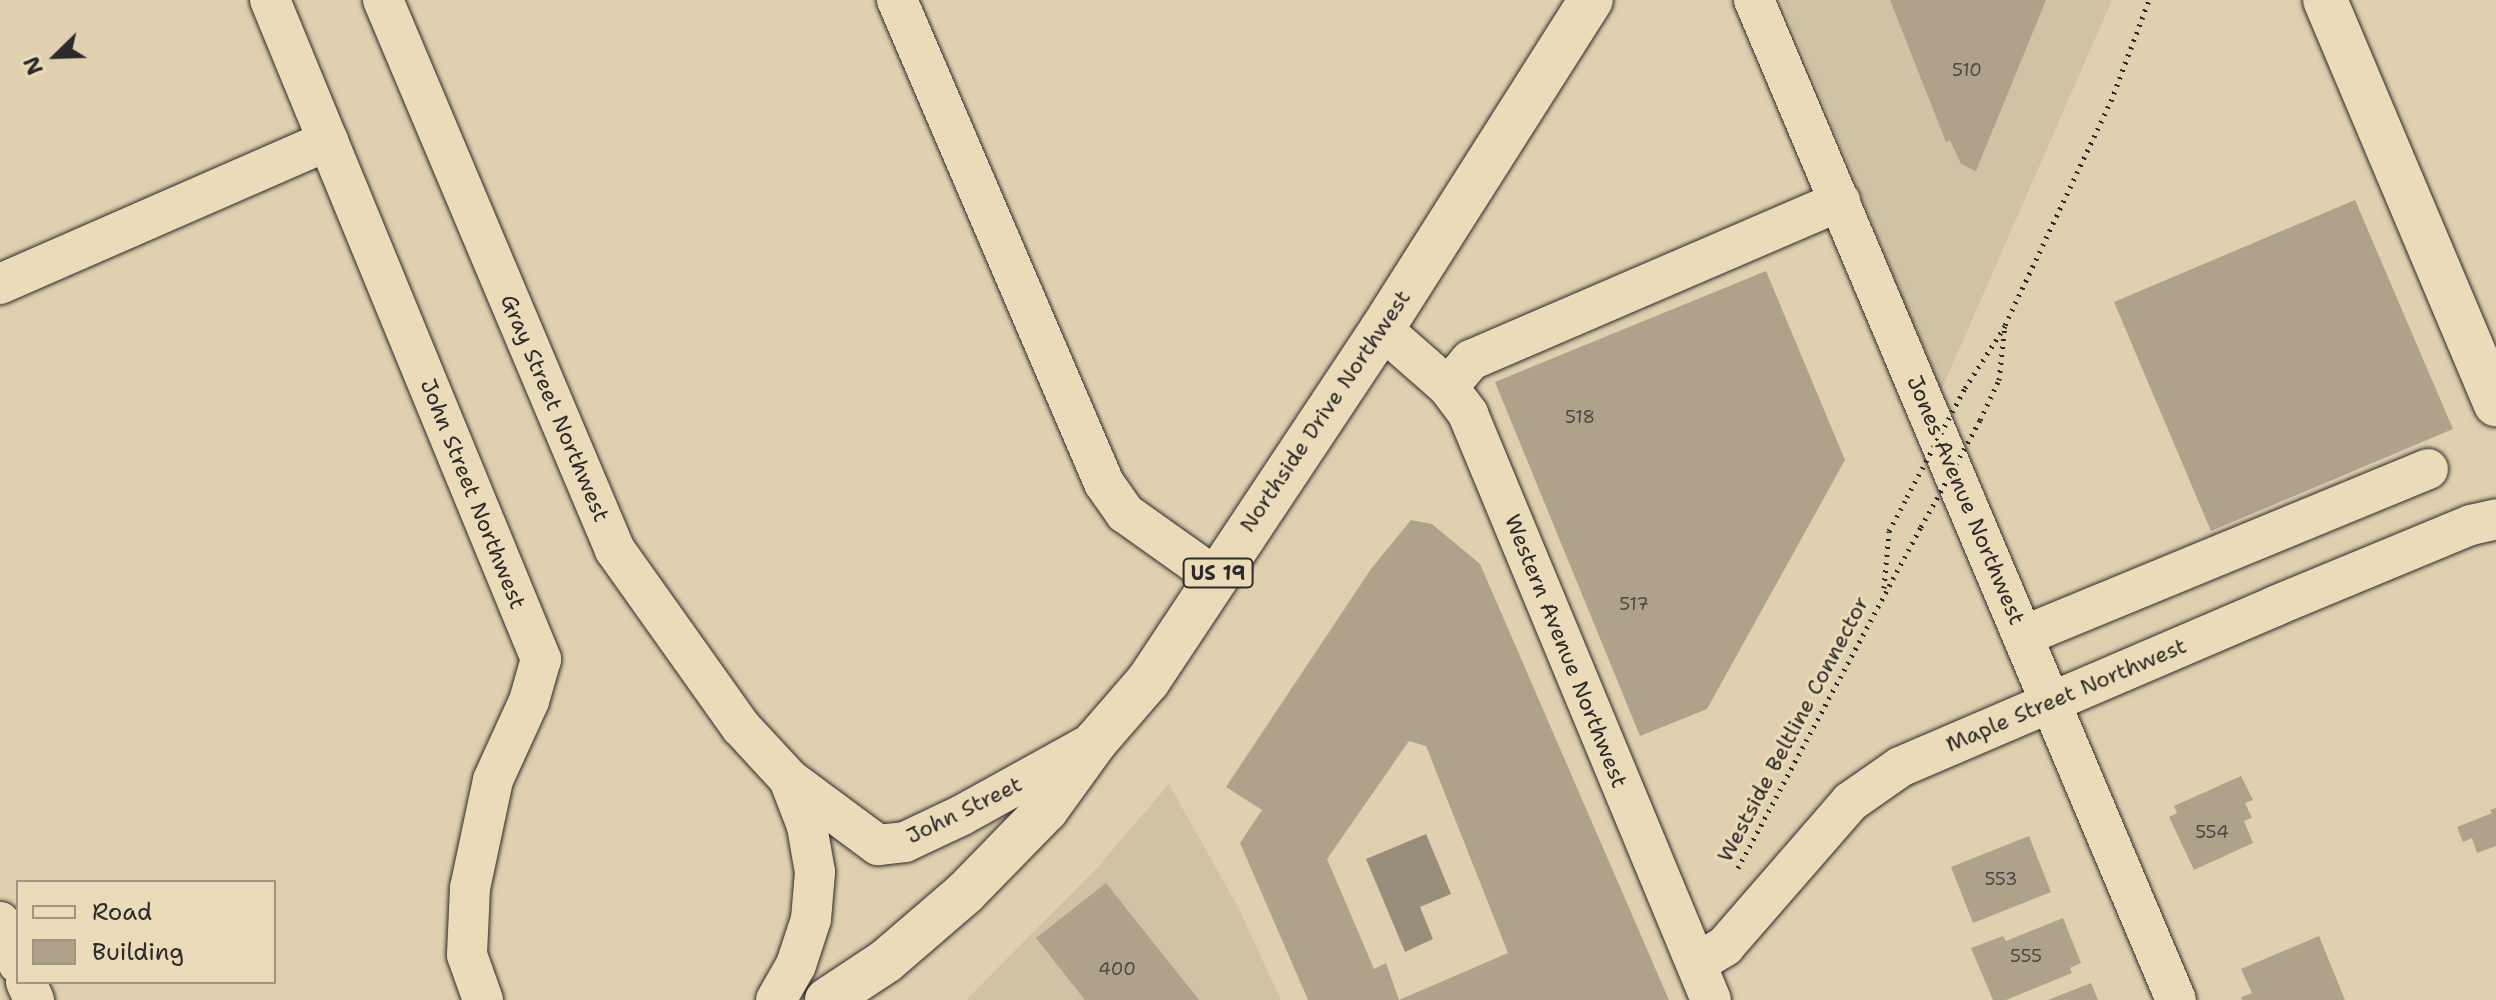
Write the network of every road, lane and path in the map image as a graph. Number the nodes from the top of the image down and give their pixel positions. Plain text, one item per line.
1 (270, 0) edge
2 (383, 0) edge
3 (897, 0) edge
4 (1591, 0) edge
5 (1754, 0) edge
6 (2149, 0) edge
7 (2325, 0) edge
8 (328, 141) junction
9 (1840, 201) junction
10 (0, 284) edge
11 (2005, 325) junction
12 (1382, 329) junction
13 (1448, 387) junction
14 (2496, 404) edge
15 (2428, 469) dead end
16 (2496, 519) edge
17 (2248, 544) junction
18 (1215, 577) junction
19 (1883, 593) junction
20 (2275, 606) junction
21 (2023, 636) junction
22 (2051, 701) junction
23 (1096, 741) junction
24 (789, 779) junction
25 (1731, 881) dead end
26 (0, 922) edge
27 (16, 958) edge
28 (1697, 963) junction
29 (483, 1000) edge
30 (776, 1000) edge
31 (827, 1000) edge
32 (1711, 1000) edge
33 (2176, 1000) edge

1 - 8 street, John Street Northwest
2 - 24 street, Gray Street Northwest
3 - 18 street
4 - 12 main road, Northside Drive Northwest / US 19
5 - 9 street, Jones Avenue Northwest
6 - 11 path
7 - 14 main road
8 - 10 street
8 - 29 street, John Street Northwest
9 - 13 street
9 - 21 street, Jones Avenue Northwest
11 - 19 path, Westside Beltline Connector, bridge
11 - 19 path, Westside Beltline Connector, bridge
12 - 13 street, Western Avenue Northwest
12 - 18 main road, Northside Drive Northwest / US 19
13 - 28 street, Western Avenue Northwest
15 - 17 street
16 - 20 street, Maple Street Northwest
17 - 20 street
17 - 21 street
18 - 23 main road, Northside Drive Northwest / US 19
19 - 25 path, Westside Beltline Connector
20 - 22 street, Maple Street Northwest
21 - 22 street, Jones Avenue Northwest
22 - 28 street, Maple Street Northwest
22 - 33 street, Jones Avenue Northwest
23 - 24 street, John Street
23 - 31 main road, Northside Drive Northwest / US 19
24 - 30 street
26 - 27 street
28 - 32 street, Western Avenue Northwest

